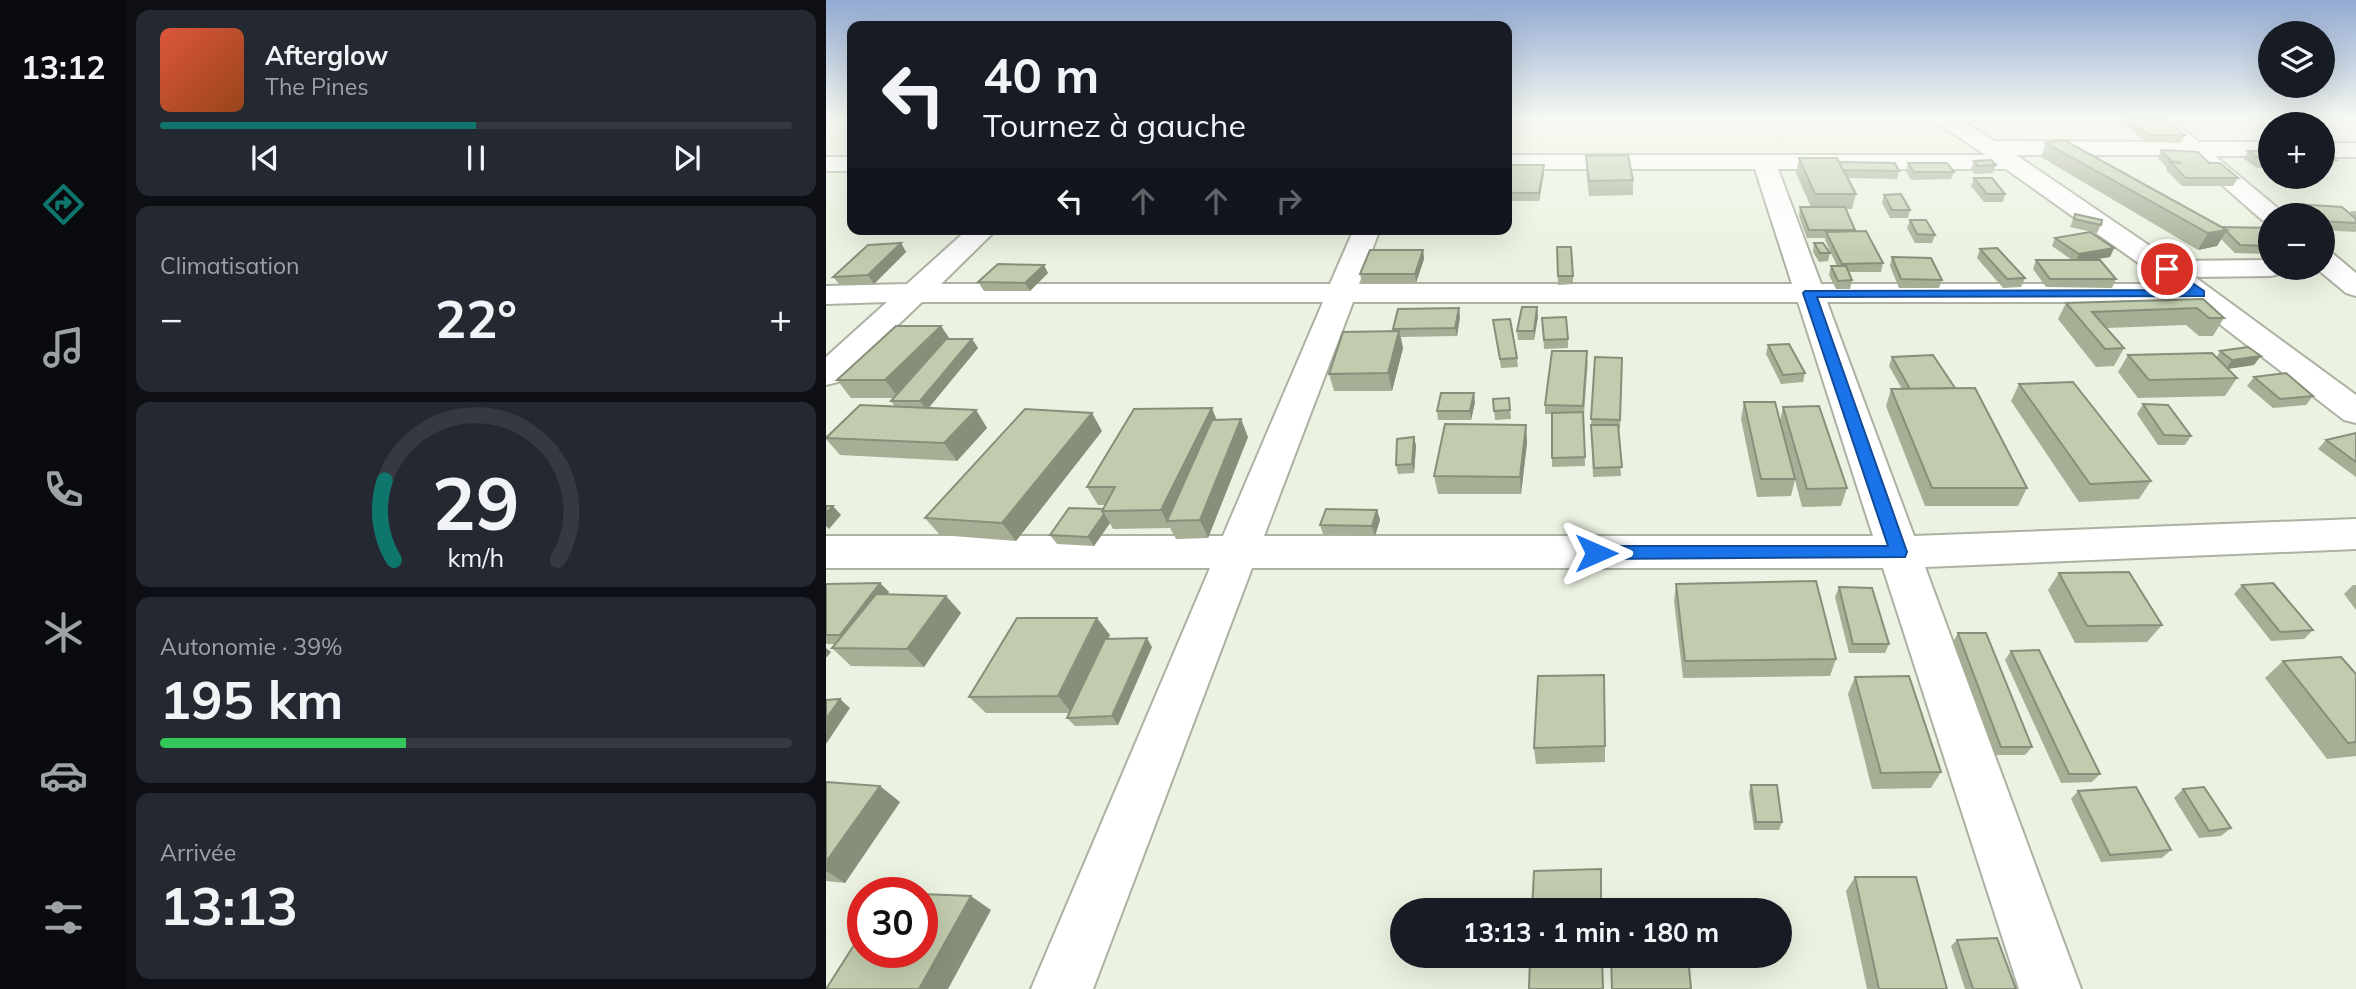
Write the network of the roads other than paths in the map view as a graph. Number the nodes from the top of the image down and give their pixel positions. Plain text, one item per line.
1 (1764, 163) edge
2 (2012, 163) edge
3 (2209, 163) edge
4 (826, 164) edge
5 (847, 164) edge
6 (2258, 204) edge
7 (978, 235) edge
8 (1365, 235) edge
9 (2335, 267) edge
10 (2258, 268) edge
11 (2167, 269) junction
12 (2356, 287) edge
13 (915, 293) junction
14 (1810, 293) junction
15 (2199, 293) junction
16 (1341, 294) junction
17 (826, 295) edge
18 (826, 375) edge
19 (2356, 412) edge
20 (2356, 534) edge
21 (826, 552) edge
22 (1899, 552) junction
23 (1237, 553) junction
24 (1062, 989) edge
25 (2050, 989) edge

1 - 14 street
2 - 11 street
3 - 6 street
4 - 5 street
7 - 13 street
8 - 16 street
9 - 12 street
10 - 11 street
11 - 15 street
13 - 16 street
13 - 17 street
13 - 18 street
14 - 15 street
14 - 16 street
14 - 22 street
15 - 19 street
16 - 23 street
20 - 22 street
21 - 23 street
22 - 23 street
22 - 25 street
23 - 24 street

